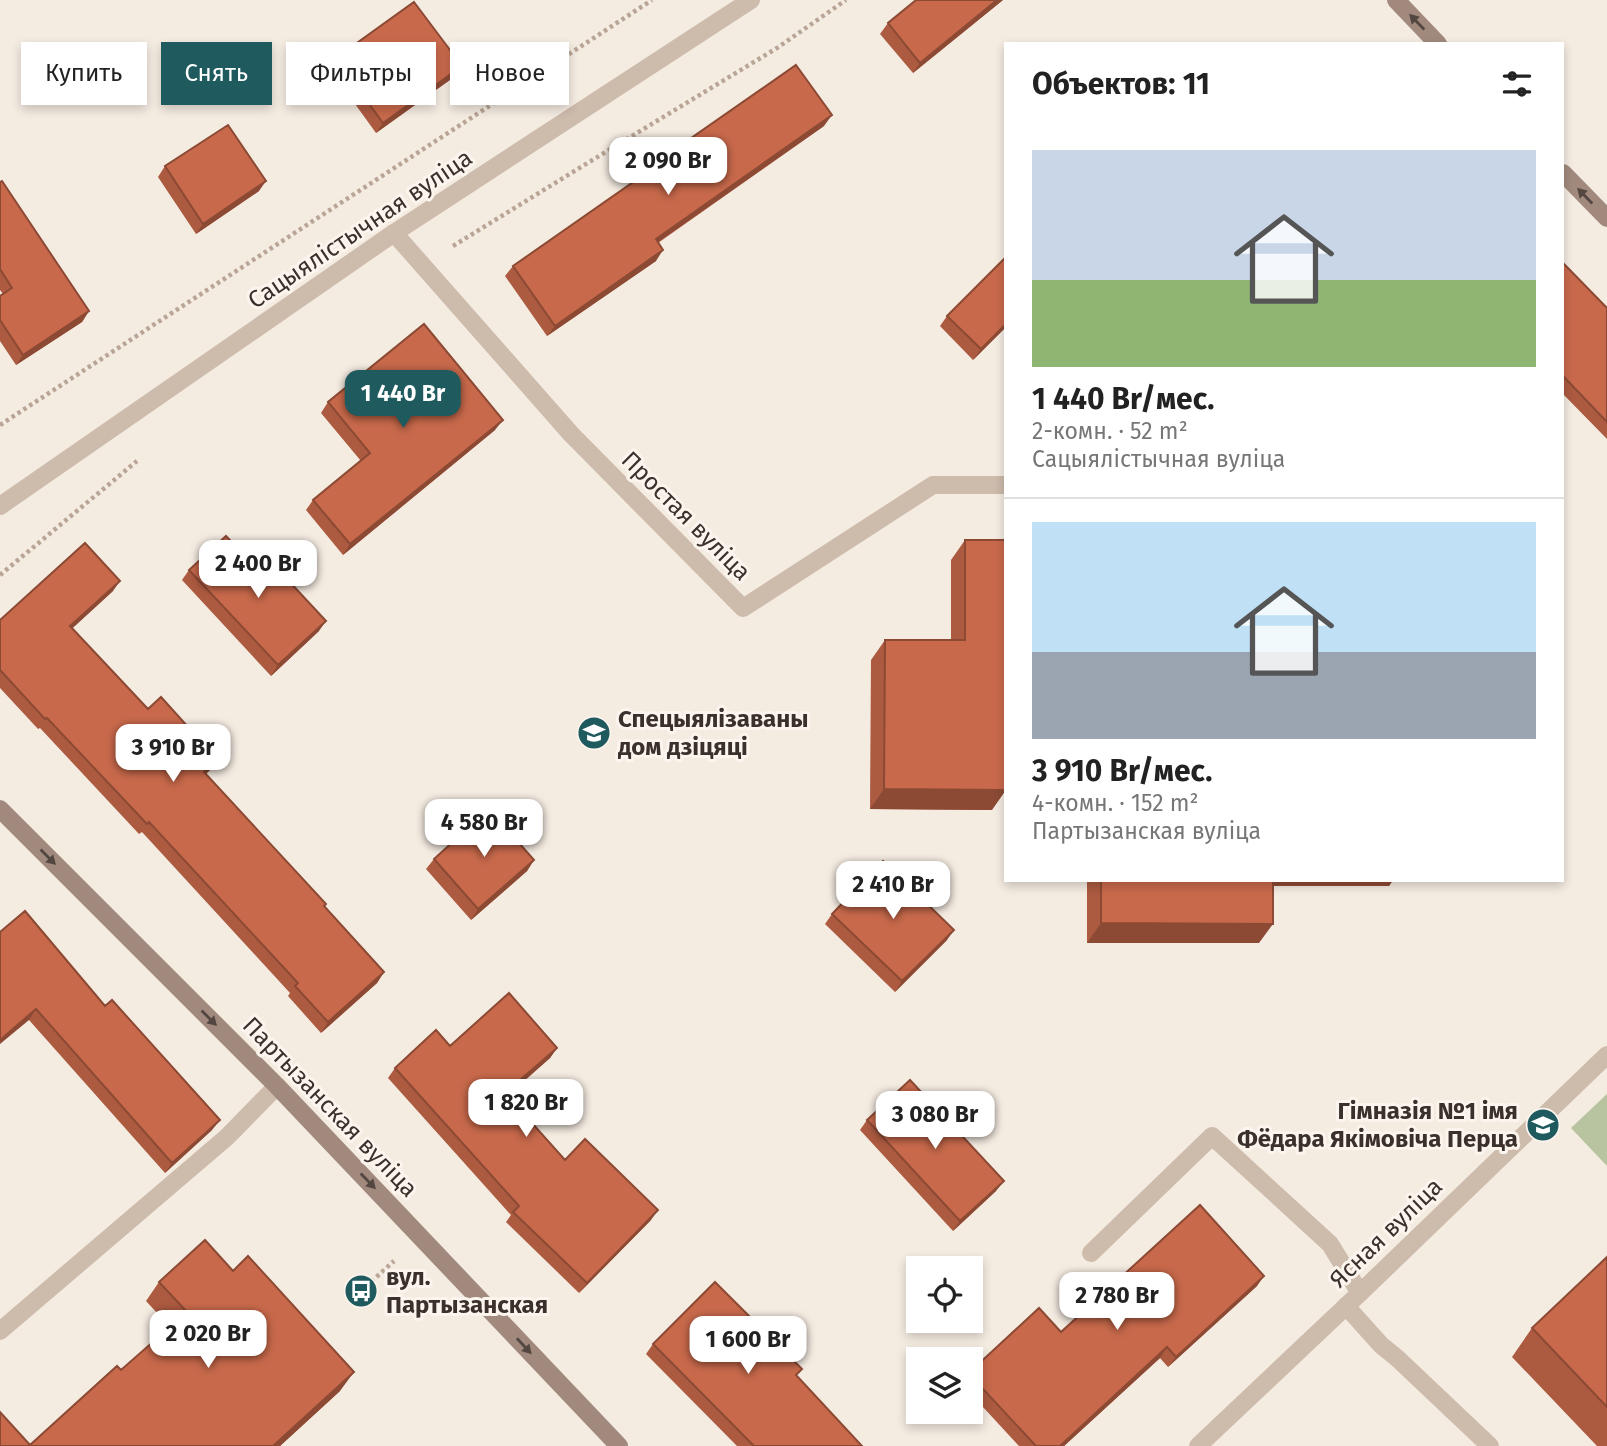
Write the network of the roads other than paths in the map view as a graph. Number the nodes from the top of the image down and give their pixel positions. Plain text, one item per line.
1 (751, 0) edge
2 (1396, 0) edge
3 (1436, 42) edge
4 (1564, 174) edge
5 (1607, 218) edge
6 (394, 233) junction
7 (1004, 485) edge
8 (0, 506) edge
9 (0, 808) edge
10 (1607, 1055) edge
11 (277, 1086) junction
12 (1091, 1253) dead end
13 (1360, 1293) junction
14 (1346, 1306) junction
15 (0, 1331) edge
16 (619, 1446) edge
17 (1198, 1446) edge
18 (1490, 1446) edge

1 - 6 street, Сацыялістычная вуліца
3 -> 2 main road
5 -> 4 main road
6 - 7 street, Простая вуліца
6 - 8 street, Сацыялістычная вуліца
9 -> 11 main road, Партызанская вуліца
10 - 13 street, Ясная вуліца
11 - 15 street
11 -> 16 main road, Партызанская вуліца
12 - 13 street
13 - 14 street, Ясная вуліца
14 - 17 street, Ясная вуліца
14 - 18 street

